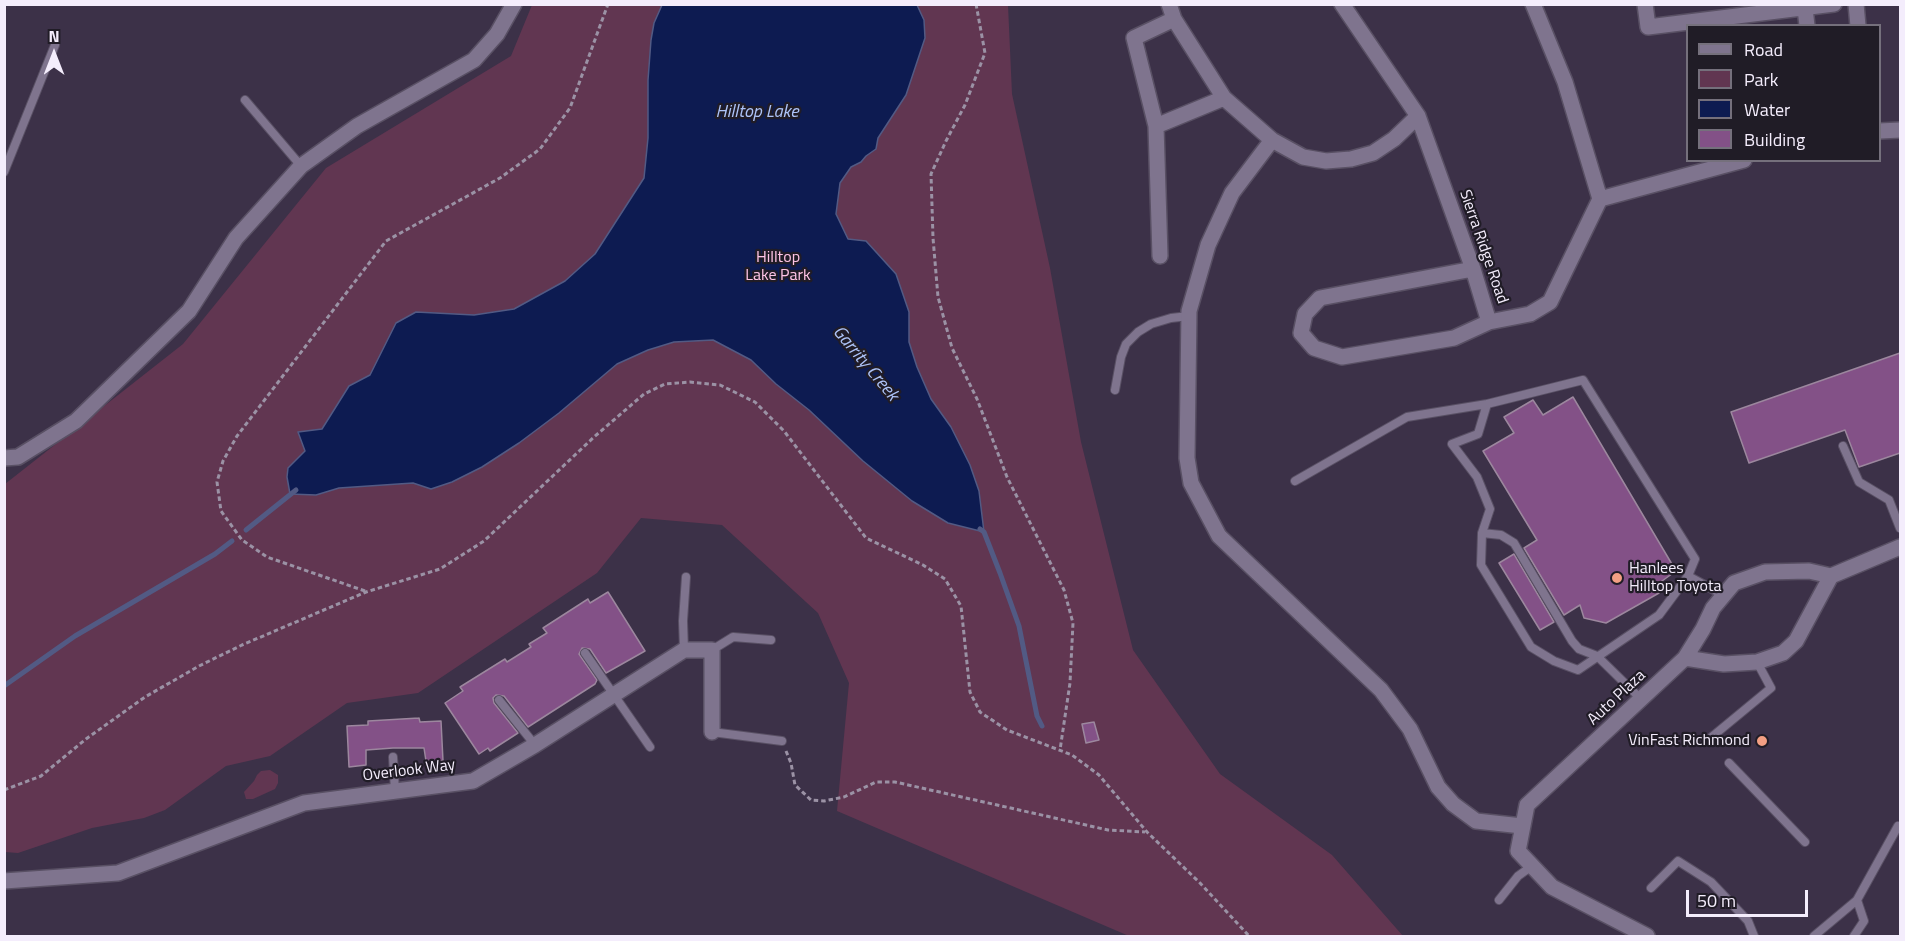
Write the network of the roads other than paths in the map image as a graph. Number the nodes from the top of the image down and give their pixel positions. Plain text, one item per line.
1 (514, 4) edge
2 (1342, 4) edge
3 (1533, 4) edge
4 (1645, 4) edge
5 (1834, 4) edge
6 (1856, 4) edge
7 (1805, 8) junction
8 (1172, 12) edge
9 (1701, 12) edge
10 (1807, 24) edge
11 (1858, 24) edge
12 (55, 45) dead end
13 (1224, 98) junction
14 (245, 100) dead end
15 (1418, 116) junction
16 (1156, 126) junction
17 (1900, 130) edge
18 (1881, 131) edge
19 (1272, 140) junction
20 (1737, 162) edge
21 (301, 166) junction
22 (4, 172) edge
23 (1600, 199) junction
24 (1160, 256) dead end
25 (1473, 269) junction
26 (1189, 316) junction
27 (1489, 322) junction
28 (1115, 390) dead end
29 (1487, 405) junction
30 (1843, 446) dead end
31 (4, 458) edge
32 (1295, 482) dead end
33 (1900, 528) edge
34 (1482, 533) junction
35 (1900, 547) edge
36 (1688, 576) junction
37 (1831, 576) junction
38 (686, 577) dead end
39 (1724, 595) junction
40 (771, 640) dead end
41 (684, 650) junction
42 (712, 650) junction
43 (585, 653) dead end
44 (1597, 656) junction
45 (1685, 658) junction
46 (1757, 662) junction
47 (614, 694) junction
48 (1641, 699) junction
49 (499, 700) dead end
50 (712, 732) joint
51 (1708, 740) dead end
52 (782, 741) road end
53 (535, 745) junction
54 (650, 747) dead end
55 (393, 757) dead end
56 (1729, 762) dead end
57 (395, 791) junction
58 (1522, 826) junction
59 (1899, 826) dead end
60 (1805, 842) dead end
61 (1532, 866) junction
62 (4, 881) edge
63 (1651, 888) dead end
64 (1500, 900) dead end
65 (1857, 900) junction
66 (1647, 936) edge
67 (1754, 936) edge
68 (1814, 936) edge
69 (1854, 936) edge

1 - 21 street
2 - 15 street, Sierra Ridge Road
3 - 23 street
4 - 9 street
5 - 7 street
6 - 11 street
7 - 9 street
7 - 10 street
8 - 13 street
8 - 16 street
12 - 22 lane
13 - 16 street
13 - 19 street
14 - 21 lane
15 - 19 street
15 - 25 street, Sierra Ridge Road
16 - 24 street
17 - 18 street
19 - 26 street
20 - 23 street
21 - 31 street
23 - 27 street, Sierra Ridge Road
25 - 27 street, Sierra Ridge Road
25 - 27 street
26 - 28 lane
26 - 58 street
29 - 32 lane
29 - 34 lane
29 - 36 lane
30 - 33 lane
34 - 44 lane
34 - 44 lane
35 - 37 street
36 - 39 lane
36 - 44 lane
37 - 39 street, Auto Plaza
37 - 46 street
38 - 41 lane
39 - 45 street, Auto Plaza
40 - 42 lane
41 - 42 street
41 - 47 street, Overlook Way
42 - 50 street
43 - 47 lane
44 - 48 lane
45 - 46 street
45 - 48 street, Auto Plaza
46 - 51 lane
47 - 53 street, Overlook Way
47 - 54 lane
48 - 58 street, Auto Plaza
49 - 53 lane
50 - 52 lane
53 - 57 street, Overlook Way
55 - 57 lane
56 - 60 lane
57 - 62 street, Overlook Way
58 - 61 street, Auto Plaza
59 - 65 lane
61 - 64 lane
61 - 66 street, Auto Plaza
63 - 67 lane
65 - 68 lane
65 - 69 lane

